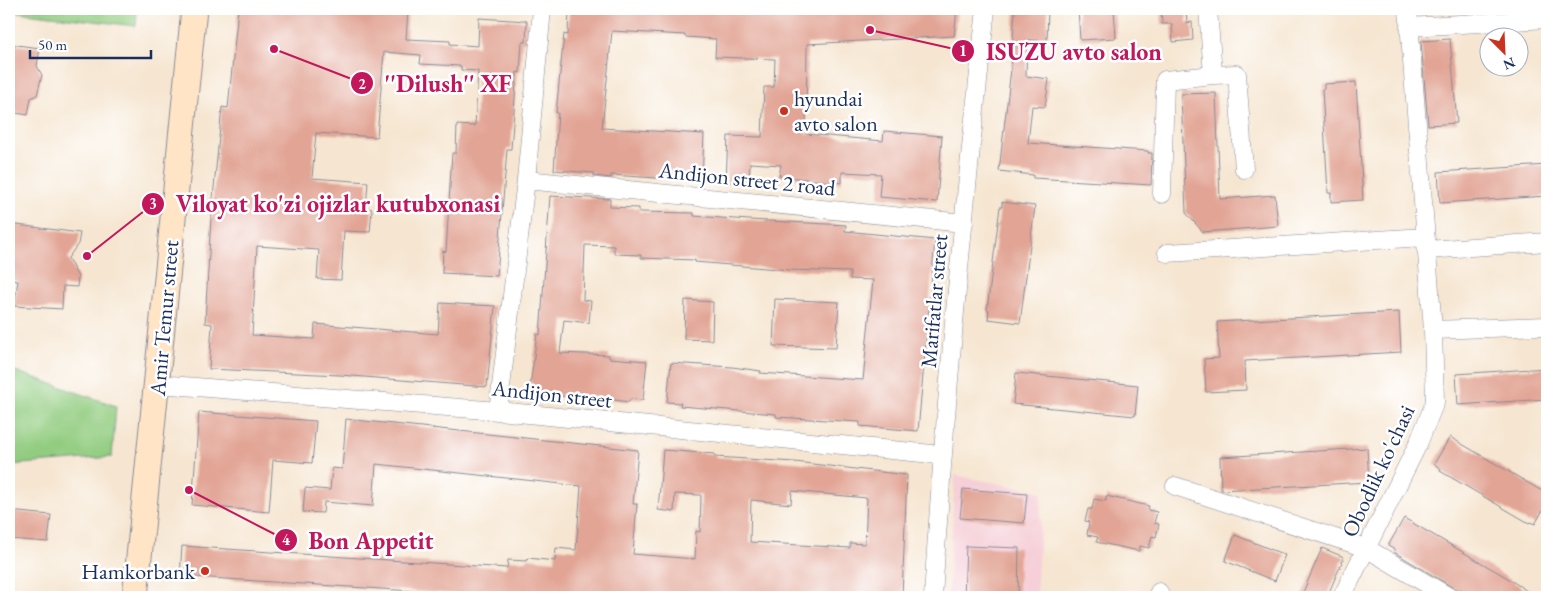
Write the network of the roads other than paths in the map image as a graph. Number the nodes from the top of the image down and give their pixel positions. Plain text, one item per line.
1 (194, 9) edge
2 (542, 9) edge
3 (986, 9) edge
4 (1208, 9) edge
5 (1408, 9) edge
6 (1547, 19) edge
7 (1408, 27) junction
8 (1213, 75) junction
9 (1244, 169) dead end
10 (526, 180) junction
11 (1162, 194) dead end
12 (964, 223) junction
13 (1547, 242) edge
14 (1426, 243) junction
15 (1167, 252) dead end
16 (1547, 326) edge
17 (1433, 330) junction
18 (158, 384) junction
19 (498, 411) junction
20 (942, 455) junction
21 (1175, 486) dead end
22 (1366, 548) junction
23 (135, 597) edge
24 (932, 597) edge
25 (1342, 597) edge
26 (1449, 597) edge

1 - 18 main road, Amir Temur street
2 - 10 street
3 - 12 street, Marifatlar street
4 - 8 street
5 - 7 street, Obodlik ko'chasi
6 - 7 street
7 - 14 street, Obodlik ko'chasi
8 - 9 street
8 - 11 street
10 - 12 street, Andijon street 2 road
10 - 19 street
12 - 20 street, Marifatlar street
13 - 14 street
14 - 15 street
14 - 17 street, Obodlik ko'chasi
16 - 17 street
17 - 22 street, Obodlik ko'chasi
18 - 19 street, Andijon street
18 - 23 main road, Amir Temur street
19 - 20 street, Andijon street
20 - 24 street, Marifatlar street
21 - 22 street
22 - 25 street, Obodlik ko'chasi
22 - 26 street

